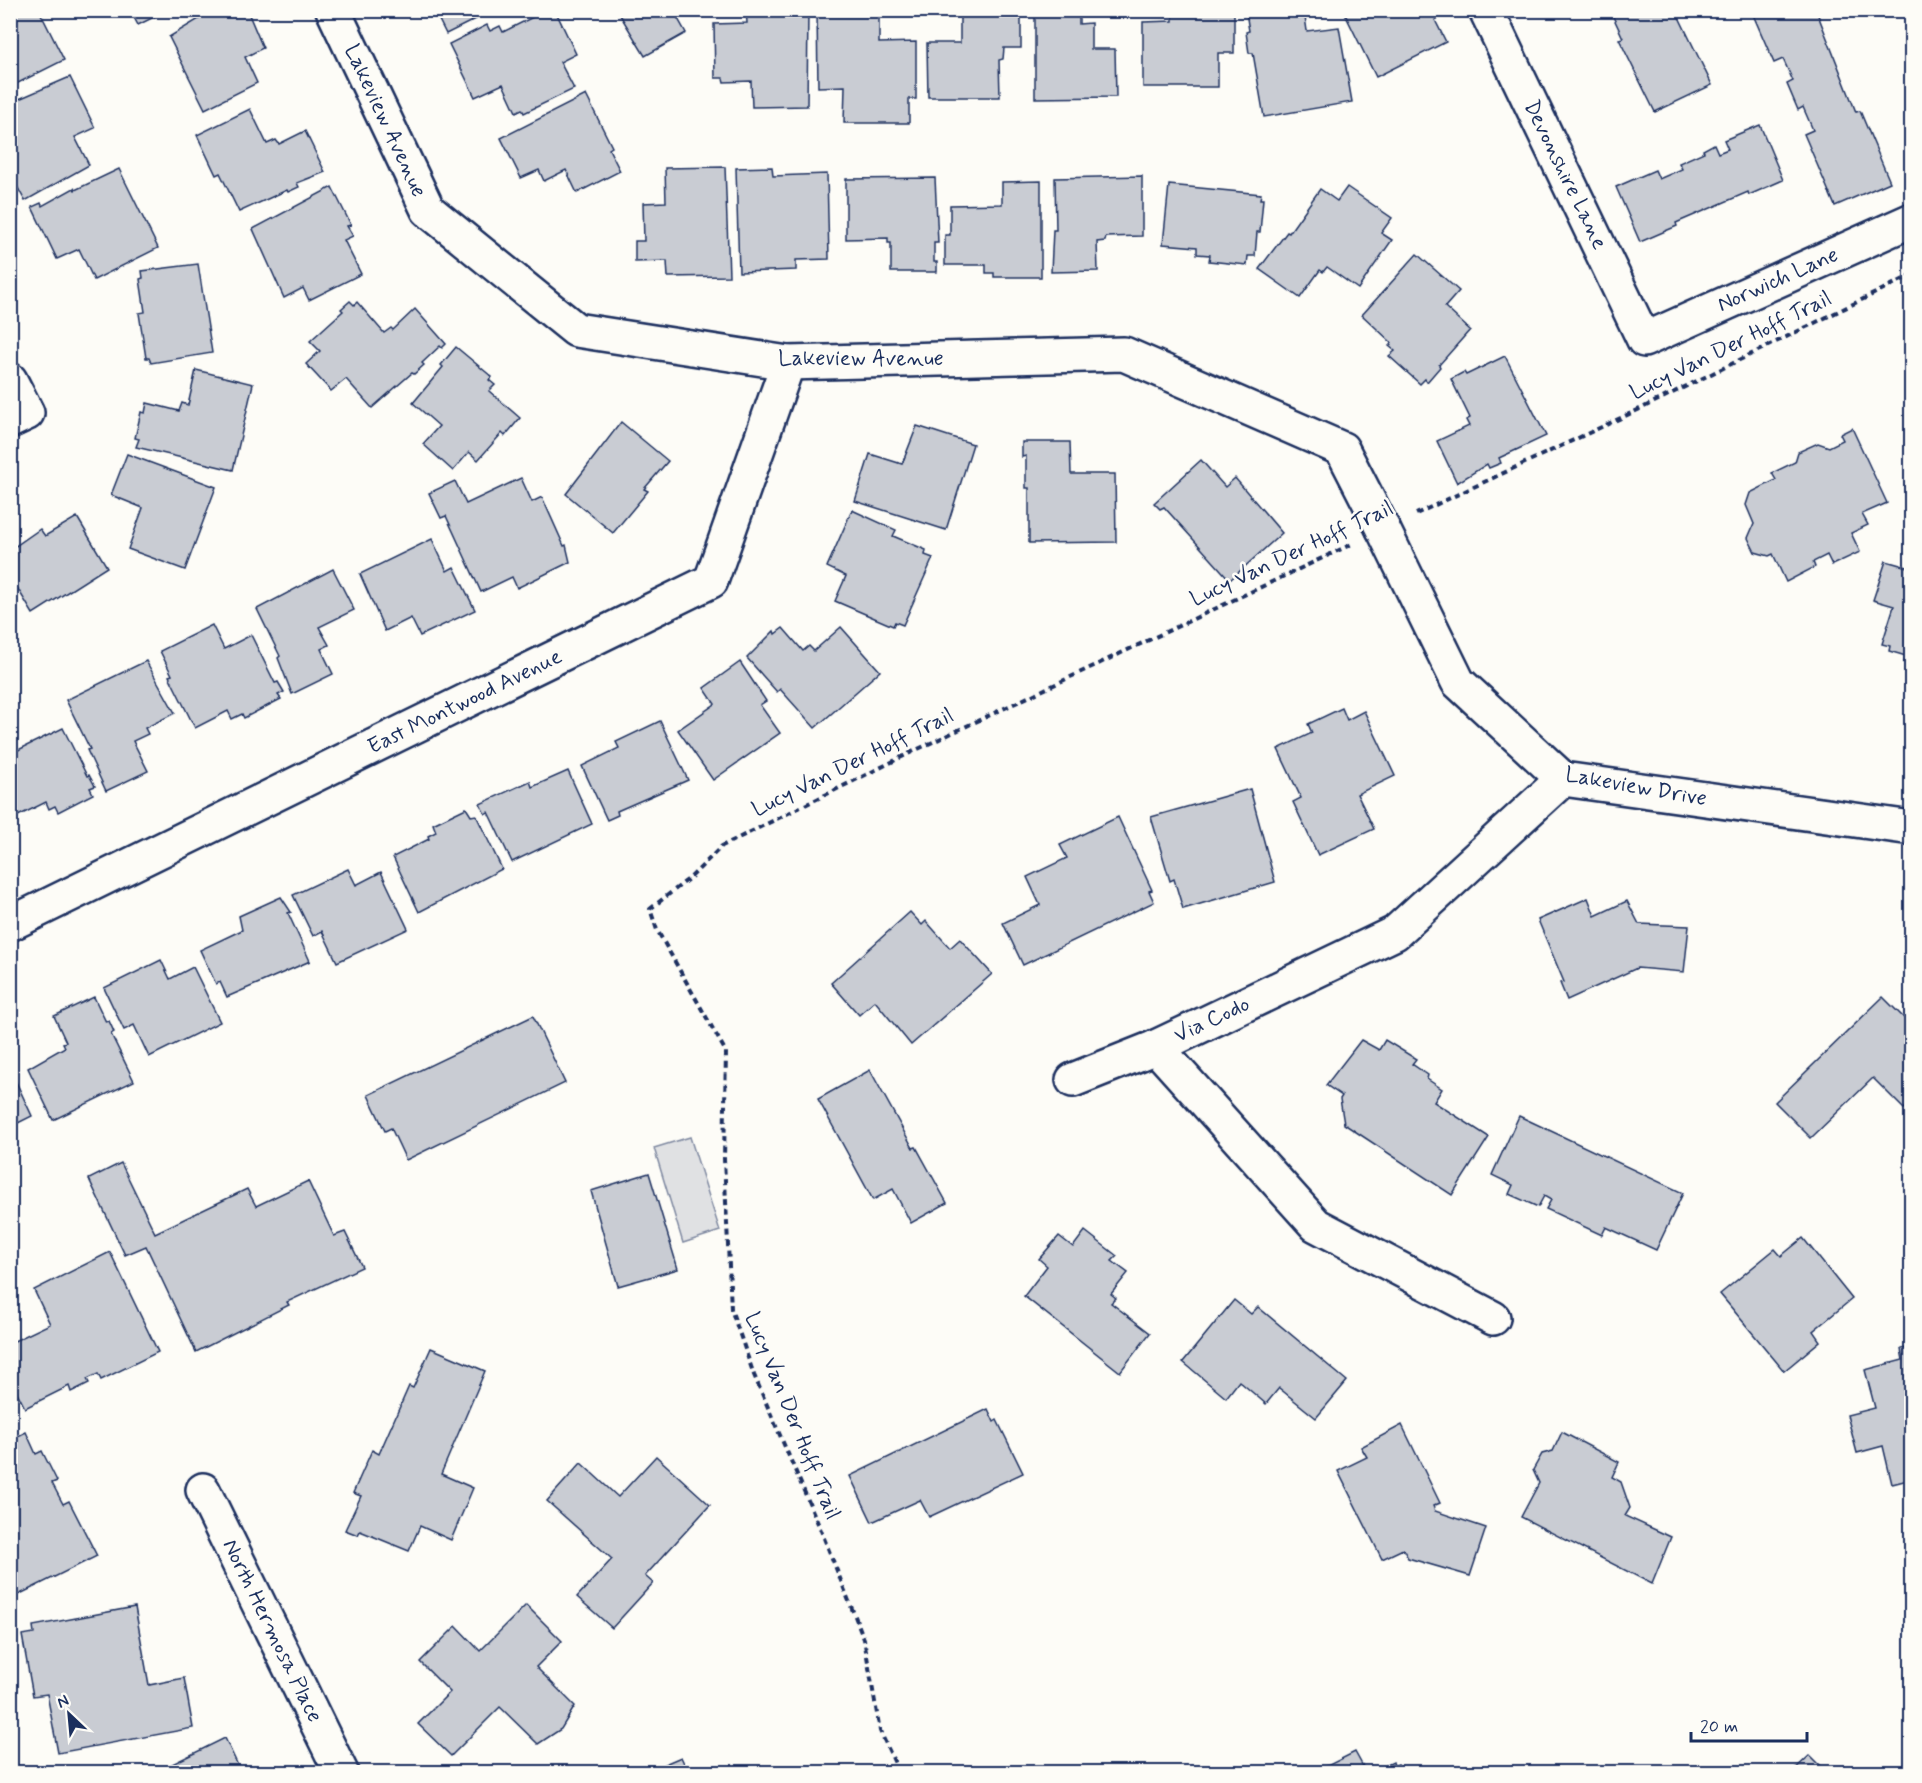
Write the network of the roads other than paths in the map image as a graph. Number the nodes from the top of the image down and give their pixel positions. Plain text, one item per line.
1 (333, 10) edge
2 (1486, 10) edge
3 (1911, 220) edge
4 (1644, 340) joint
5 (788, 363) junction
6 (10, 380) edge
7 (19, 417) edge
8 (1383, 529) joint
9 (1563, 779) junction
10 (1911, 828) edge
11 (10, 924) edge
12 (1156, 1047) junction
13 (1073, 1080) dead end
14 (1493, 1318) dead end
15 (203, 1490) dead end
16 (341, 1773) edge

1 - 5 street, Lakeview Avenue
2 - 4 street, Devonshire Lane
3 - 4 street, Norwich Lane
5 - 8 street, Lakeview Avenue
5 - 11 street, East Montwood Avenue
6 - 7 street
8 - 9 street, Lakeview Drive
9 - 10 street, Lakeview Drive
9 - 12 street, Via Codo
12 - 13 street
12 - 14 street, Via Codo
15 - 16 street, North Hermosa Place

